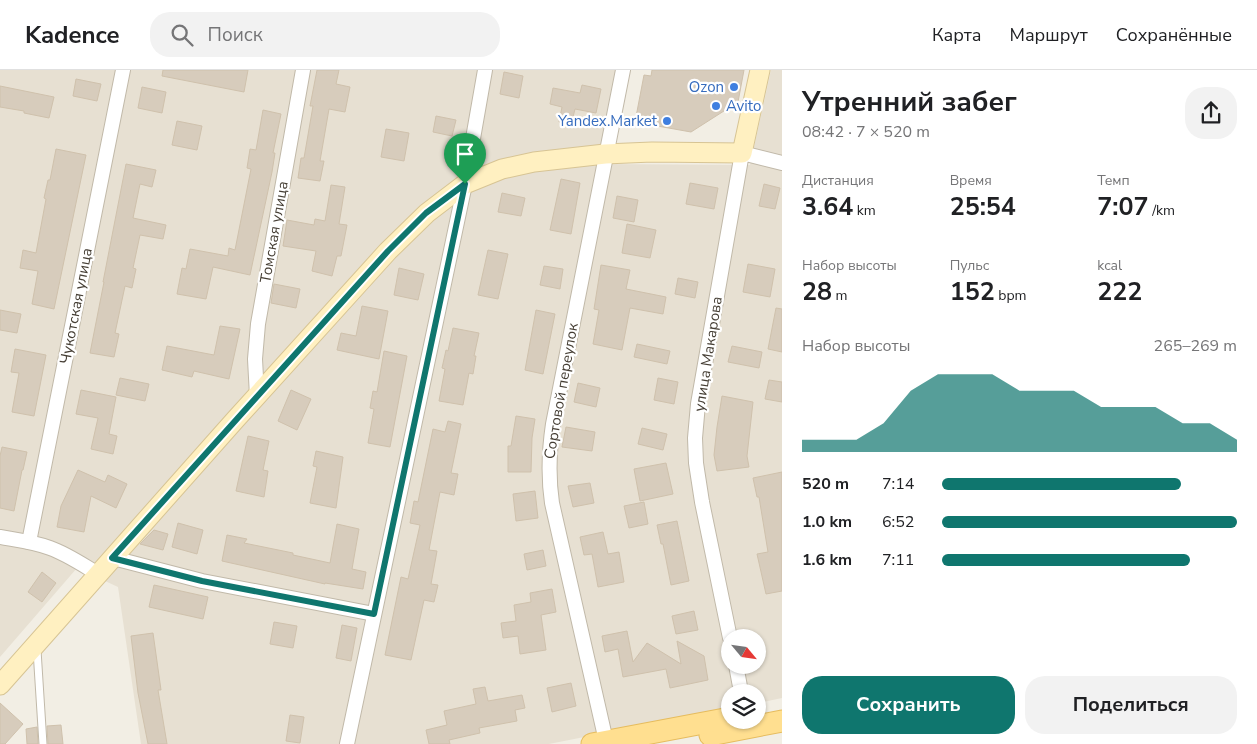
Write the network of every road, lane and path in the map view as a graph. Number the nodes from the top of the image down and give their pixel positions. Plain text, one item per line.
1 (123, 70) edge
2 (303, 70) edge
3 (485, 70) edge
4 (623, 70) edge
5 (760, 70) edge
6 (742, 153) junction
7 (605, 154) junction
8 (782, 163) edge
9 (465, 184) junction
10 (257, 396) junction
11 (0, 537) edge
12 (29, 542) junction
13 (112, 558) junction
14 (98, 574) junction
15 (374, 614) junction
16 (728, 629) edge
17 (37, 644) junction
18 (0, 685) edge
19 (782, 707) edge
20 (766, 710) edge
21 (721, 720) edge
22 (782, 721) edge
23 (599, 742) edge
24 (43, 744) edge
25 (347, 744) edge
26 (664, 744) edge

1 - 12 street, Чукотская улица
2 - 10 street, Томская улица
3 - 9 street
4 - 7 street, Сортовой переулок
5 - 6 street, улица Макарова
6 - 7 street
6 - 8 street
6 - 16 street, улица Макарова
7 - 9 street
7 - 23 street, Сортовой переулок
9 - 10 street
9 - 15 street
10 - 13 street
11 - 12 street
12 - 14 street
13 - 14 street
13 - 15 street
14 - 17 street
15 - 25 street
17 - 18 street
17 - 24 lane
19 - 20 main road
21 - 23 main road
22 - 26 main road

